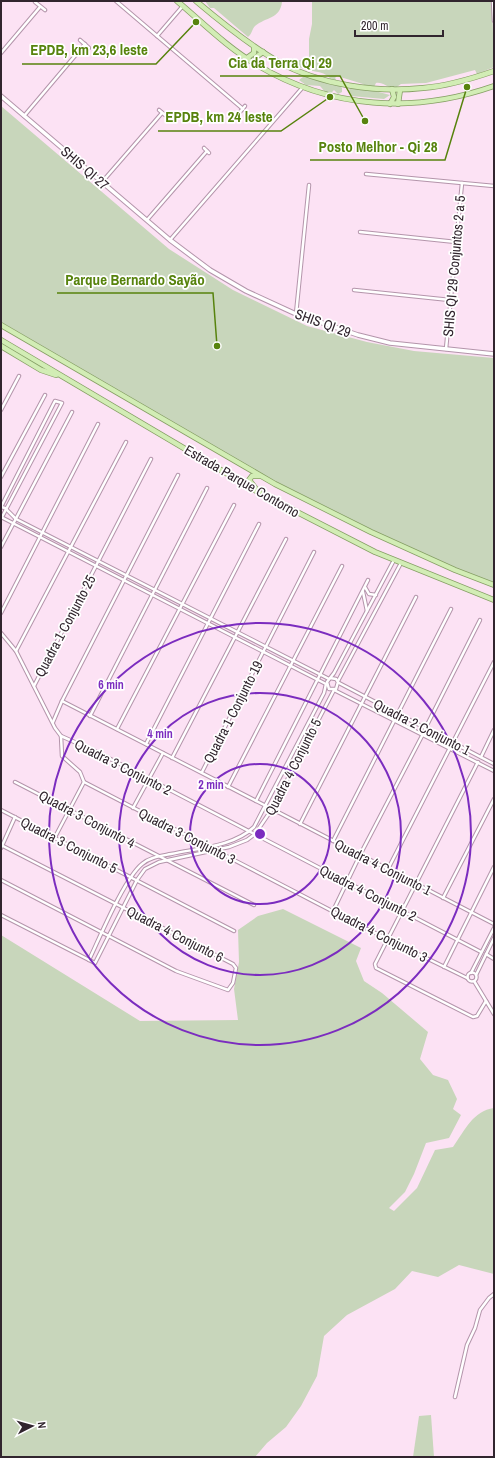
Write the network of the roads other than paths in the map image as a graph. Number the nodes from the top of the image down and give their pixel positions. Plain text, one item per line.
1 (116, 1) edge
2 (177, 1) edge
3 (196, 1) edge
4 (493, 1) edge
5 (35, 2) dead end
6 (183, 6) junction
7 (40, 7) junction
8 (45, 10) dead end
9 (494, 21) edge
10 (157, 37) junction
11 (80, 40) dead end
12 (85, 44) junction
13 (254, 47) junction
14 (89, 48) dead end
15 (263, 52) junction
16 (1, 53) edge
17 (247, 58) junction
18 (257, 65) junction
19 (494, 71) edge
20 (494, 86) edge
21 (303, 87) junction
22 (392, 89) junction
23 (400, 90) junction
24 (1, 96) edge
25 (390, 104) junction
26 (398, 104) junction
27 (240, 112) dead end
28 (162, 113) dead end
29 (24, 116) junction
30 (207, 151) dead end
31 (366, 174) dead end
32 (102, 183) junction
33 (462, 183) junction
34 (309, 185) dead end
35 (494, 186) edge
36 (146, 220) junction
37 (360, 232) dead end
38 (170, 240) junction
39 (456, 242) junction
40 (354, 290) dead end
41 (450, 300) junction
42 (296, 314) junction
43 (1, 325) edge
44 (1, 340) edge
45 (1, 346) edge
46 (446, 350) junction
47 (494, 354) edge
48 (19, 376) dead end
49 (62, 376) junction
50 (45, 395) dead end
51 (1, 410) edge
52 (72, 412) dead end
53 (98, 424) dead end
54 (126, 442) dead end
55 (151, 459) dead end
56 (178, 475) dead end
57 (1, 477) edge
58 (264, 477) junction
59 (207, 488) dead end
60 (258, 492) junction
61 (234, 505) dead end
62 (1, 507) edge
63 (7, 510) junction
64 (1, 517) edge
65 (16, 519) junction
66 (13, 524) junction
67 (258, 524) dead end
68 (43, 532) junction
69 (41, 537) junction
70 (286, 539) dead end
71 (1, 547) edge
72 (71, 547) junction
73 (68, 552) junction
74 (314, 552) dead end
75 (394, 560) junction
76 (99, 561) junction
77 (401, 563) junction
78 (96, 566) junction
79 (342, 566) dead end
80 (126, 575) junction
81 (124, 580) junction
82 (368, 580) dead end
83 (382, 583) junction
84 (494, 585) edge
85 (388, 586) junction
86 (365, 587) junction
87 (154, 589) junction
88 (362, 592) junction
89 (152, 594) junction
90 (376, 594) junction
91 (383, 596) junction
92 (416, 597) dead end
93 (494, 600) edge
94 (182, 603) junction
95 (180, 608) junction
96 (451, 609) dead end
97 (367, 611) junction
98 (1, 612) edge
99 (210, 618) junction
100 (480, 620) dead end
101 (207, 623) junction
102 (238, 632) junction
103 (1, 633) edge
104 (235, 637) junction
105 (265, 647) junction
106 (16, 651) junction
107 (263, 652) junction
108 (293, 661) junction
109 (494, 662) edge
110 (291, 665) junction
111 (321, 675) junction
112 (329, 679) junction
113 (318, 680) junction
114 (338, 682) junction
115 (326, 684) junction
116 (33, 686) junction
117 (334, 690) junction
118 (364, 697) junction
119 (62, 701) junction
120 (362, 703) junction
121 (398, 714) junction
122 (90, 716) junction
123 (395, 719) junction
124 (53, 722) junction
125 (425, 728) junction
126 (117, 729) junction
127 (494, 730) edge
128 (422, 734) junction
129 (61, 736) junction
130 (453, 743) junction
131 (146, 744) junction
132 (450, 748) junction
133 (163, 753) junction
134 (481, 757) junction
135 (172, 758) junction
136 (478, 762) junction
137 (494, 764) edge
138 (494, 771) edge
139 (202, 772) junction
140 (148, 780) junction
141 (15, 782) dead end
142 (84, 782) junction
143 (228, 787) junction
144 (494, 798) edge
145 (256, 801) junction
146 (268, 802) junction
147 (274, 805) junction
148 (265, 807) junction
149 (133, 808) junction
150 (1, 810) edge
151 (69, 810) junction
152 (272, 810) junction
153 (15, 817) junction
154 (300, 824) junction
155 (250, 832) junction
156 (255, 834) junction
157 (55, 837) junction
158 (332, 841) junction
159 (1, 846) edge
160 (208, 846) junction
161 (215, 850) junction
162 (360, 855) junction
163 (158, 856) junction
164 (166, 860) junction
165 (494, 867) edge
166 (388, 869) junction
167 (131, 876) junction
168 (1, 880) edge
169 (137, 880) junction
170 (347, 882) junction
171 (416, 883) junction
172 (291, 889) joint
173 (443, 898) junction
174 (117, 904) junction
175 (254, 905) dead end
176 (123, 907) junction
177 (402, 910) junction
178 (333, 911) junction
179 (470, 912) junction
180 (1, 915) edge
181 (494, 924) edge
182 (494, 928) edge
183 (234, 931) dead end
184 (102, 932) junction
185 (109, 935) junction
186 (388, 938) junction
187 (494, 938) edge
188 (456, 939) junction
189 (481, 952) junction
190 (486, 954) junction
191 (494, 959) edge
192 (89, 960) junction
193 (444, 967) junction
194 (471, 973) junction
195 (476, 975) junction
196 (467, 978) junction
197 (474, 981) junction
198 (486, 1001) junction
199 (494, 1014) edge
200 (494, 1294) edge
201 (455, 1397) dead end

1 - 10 street
2 - 6 main road
3 - 13 main road
4 - 9 street
5 - 7 street
6 - 10 street
6 - 17 main road
7 - 8 street
7 - 16 street
10 - 27 street
11 - 12 street
12 - 14 street
12 - 29 street
13 - 15 main road
13 - 17 main road
15 - 18 main road
15 - 22 main road
17 - 18 main road
18 - 21 main road
19 - 23 main road
20 - 26 main road
21 - 25 main road
21 - 38 street
22 - 23 main road
22 - 25 main road
23 - 26 main road
24 - 29 street, SHIS QI 27
25 - 26 main road
28 - 32 street
29 - 32 street, SHIS QI 27
30 - 36 street
31 - 33 street
32 - 36 street, SHIS QI 27
33 - 35 street
33 - 39 street, SHIS QI 29 Conjuntos 2 a 5
34 - 42 street
36 - 38 street, SHIS QI 27
37 - 39 street
38 - 42 street, SHIS QI 29
39 - 41 street, SHIS QI 29 Conjuntos 2 a 5
40 - 41 street
41 - 46 street, SHIS QI 29 Conjuntos 2 a 5
42 - 46 street, SHIS QI 29
43 - 58 main road, Estrada Parque Contorno
44 - 49 main road, Estrada Parque Contorno
45 - 49 main road
46 - 47 street, SHIS QI 29
48 - 51 street
49 - 60 main road, Estrada Parque Contorno
50 - 57 street
52 - 65 street
53 - 68 street
54 - 72 street
55 - 76 street, Quadra 1 Conjunto 25
56 - 80 street
58 - 60 main road
58 - 84 main road, Estrada Parque Contorno
59 - 87 street
60 - 75 main road, Estrada Parque Contorno
61 - 94 street
62 - 63 street
62 - 63 street
63 - 64 street
63 - 65 street
64 - 66 street
65 - 66 street
65 - 68 street
66 - 69 street
66 - 71 street
67 - 99 street
68 - 69 street
68 - 72 street
69 - 73 street
69 - 98 street
70 - 102 street
72 - 73 street
72 - 76 street
73 - 78 street
73 - 106 street
74 - 105 street, Quadra 1 Conjunto 19
75 - 77 main road, Estrada Parque Contorno
75 - 83 street
76 - 78 street, Quadra 1 Conjunto 25
76 - 80 street
77 - 85 street
77 - 93 main road, Estrada Parque Contorno
78 - 81 street
78 - 116 street, Quadra 1 Conjunto 25
79 - 108 street
80 - 81 street
80 - 87 street
81 - 89 street
81 - 119 street
82 - 86 street
83 - 85 street
83 - 90 street
85 - 91 street
86 - 88 street
86 - 90 street
87 - 89 street
87 - 94 street
88 - 97 street
88 - 111 street
89 - 95 street
89 - 122 street
90 - 91 street
90 - 97 street
91 - 114 street
92 - 118 street, Quadra 2 Conjunto 1
94 - 95 street
94 - 99 street
95 - 101 street
95 - 126 street
96 - 121 street
97 - 112 street
99 - 101 street
99 - 102 street
100 - 125 street
101 - 104 street
101 - 131 street
102 - 104 street
102 - 105 street
103 - 106 street
104 - 107 street
104 - 135 street
105 - 107 street, Quadra 1 Conjunto 19
105 - 108 street
106 - 116 street
107 - 110 street
107 - 139 street, Quadra 1 Conjunto 19
108 - 110 street
108 - 111 street
109 - 130 street
110 - 113 street
110 - 143 street
111 - 112 street
111 - 113 street
112 - 114 street
112 - 115 street
113 - 115 street
113 - 145 street
114 - 117 street
114 - 118 street
115 - 117 street
115 - 146 street
116 - 124 street
117 - 120 street
117 - 147 street, Quadra 4 Conjunto 5
118 - 120 street
118 - 121 street, Quadra 2 Conjunto 1
119 - 122 street, Quadra 4 Conjunto 1
119 - 124 street
120 - 123 street
120 - 154 street
121 - 123 street
121 - 125 street, Quadra 2 Conjunto 1
122 - 126 street, Quadra 4 Conjunto 1
123 - 128 street
123 - 158 street
124 - 129 street
125 - 130 street, Quadra 2 Conjunto 1
126 - 131 street, Quadra 4 Conjunto 1
127 - 134 street
128 - 132 street
128 - 162 street
129 - 140 street, Quadra 3 Conjunto 2
129 - 142 street
130 - 132 street
130 - 134 street, Quadra 2 Conjunto 1
131 - 133 street, Quadra 4 Conjunto 1
132 - 136 street
132 - 166 street
133 - 135 street, Quadra 4 Conjunto 1
133 - 140 street
134 - 137 street, Quadra 2 Conjunto 1
135 - 139 street, Quadra 4 Conjunto 1
136 - 138 street
136 - 171 street
139 - 143 street, Quadra 4 Conjunto 1
140 - 149 street
140 - 155 street, Quadra 3 Conjunto 2
141 - 151 street, Quadra 3 Conjunto 4
142 - 149 street, Quadra 3 Conjunto 3
142 - 151 street
143 - 145 street, Quadra 4 Conjunto 1
144 - 173 street
145 - 148 street, Quadra 4 Conjunto 1
146 - 147 street
146 - 148 street
147 - 152 street, Quadra 4 Conjunto 5
148 - 152 street, Quadra 4 Conjunto 1
148 - 155 street
149 - 160 street, Quadra 3 Conjunto 3
150 - 153 street, Quadra 3 Conjunto 5
151 - 157 street
151 - 163 street, Quadra 3 Conjunto 4
152 - 154 street, Quadra 4 Conjunto 1
152 - 156 street, Quadra 4 Conjunto 5
153 - 157 street, Quadra 3 Conjunto 5
153 - 159 street
154 - 158 street, Quadra 4 Conjunto 1
155 - 156 street, Quadra 3 Conjunto 2
155 - 160 street
156 - 161 street, Quadra 4 Conjunto 5
156 - 170 street, Quadra 4 Conjunto 2
157 - 167 street, Quadra 3 Conjunto 5
158 - 162 street, Quadra 4 Conjunto 1
159 - 174 street, Quadra 4 Conjunto 6
160 - 161 street, Quadra 3 Conjunto 3
160 - 163 street
161 - 164 street, Quadra 4 Conjunto 5
161 - 172 street, Quadra 3 Conjunto 3
162 - 166 street, Quadra 4 Conjunto 1
162 - 170 street
163 - 164 street, Quadra 3 Conjunto 4
163 - 167 street
164 - 169 street, Quadra 4 Conjunto 5
164 - 175 street, Quadra 3 Conjunto 4
165 - 179 street
166 - 171 street, Quadra 4 Conjunto 1
167 - 169 street, Quadra 3 Conjunto 5
167 - 174 street
168 - 184 street
169 - 176 street, Quadra 4 Conjunto 5
169 - 183 street
170 - 177 street, Quadra 4 Conjunto 2
170 - 178 street
171 - 173 street, Quadra 4 Conjunto 1
171 - 177 street
172 - 178 street, Quadra 4 Conjunto 3
173 - 179 street, Quadra 4 Conjunto 1
174 - 176 street, Quadra 4 Conjunto 6
174 - 184 street
176 - 185 street, Quadra 4 Conjunto 5
176 - 185 street, Quadra 4 Conjunto 6
177 - 186 street
177 - 188 street, Quadra 4 Conjunto 2
178 - 186 street, Quadra 4 Conjunto 3
179 - 181 street, Quadra 4 Conjunto 1
179 - 188 street
180 - 192 street
182 - 189 street
184 - 185 street
184 - 192 street
185 - 192 street, Quadra 4 Conjunto 5
186 - 193 street, Quadra 4 Conjunto 3
186 - 198 street
187 - 190 street
188 - 189 street, Quadra 4 Conjunto 2
188 - 193 street
189 - 194 street
190 - 191 street
190 - 195 street
193 - 196 street, Quadra 4 Conjunto 3
194 - 195 street
194 - 196 street
195 - 197 street
196 - 197 street, Quadra 4 Conjunto 3
197 - 198 street
198 - 199 street
200 - 201 street

